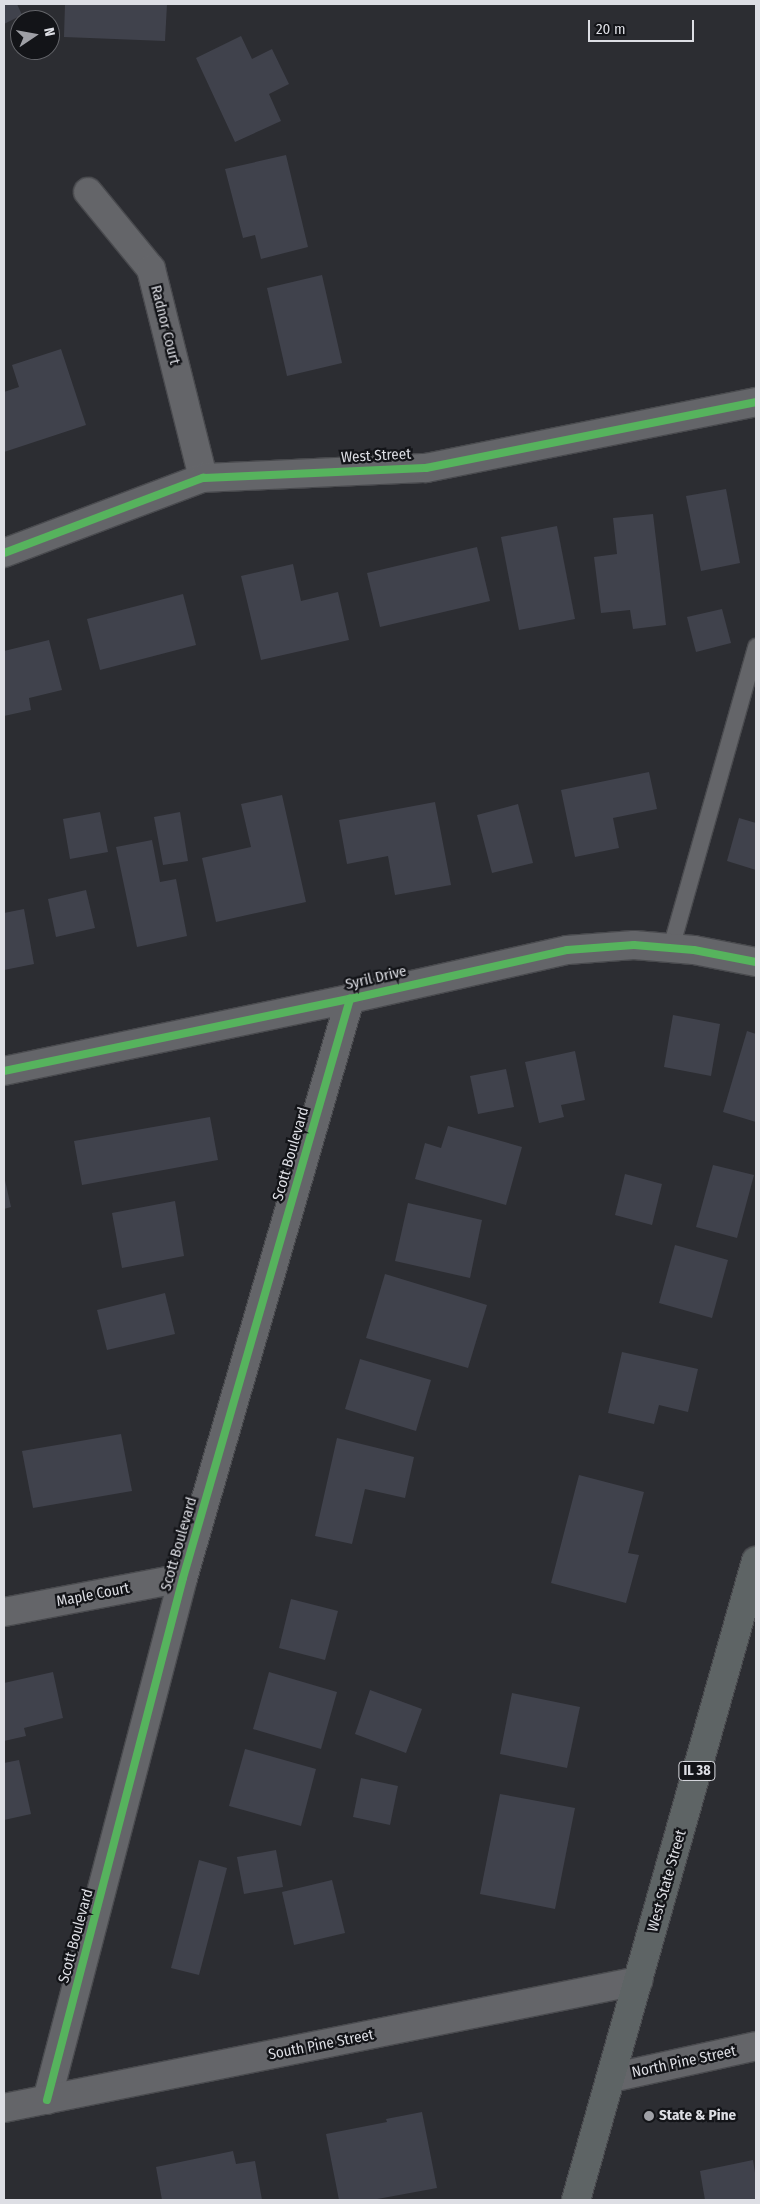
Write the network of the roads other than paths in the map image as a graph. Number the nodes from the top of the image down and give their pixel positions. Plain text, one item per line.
1 (88, 192) dead end
2 (756, 402) edge
3 (203, 478) junction
4 (4, 553) edge
5 (756, 647) edge
6 (671, 948) junction
7 (756, 962) edge
8 (350, 999) junction
9 (4, 1071) edge
10 (756, 1561) edge
11 (183, 1578) junction
12 (4, 1612) edge
13 (638, 1981) junction
14 (756, 2046) edge
15 (611, 2078) junction
16 (47, 2100) junction
17 (4, 2108) edge
18 (576, 2200) edge

1 - 3 street, Radnor Court
2 - 3 street, West Street
3 - 4 street, West Street
5 - 6 lane
6 - 7 street, Syril Drive
6 - 8 street, Syril Drive
8 - 9 street, Syril Drive
8 - 11 street, Scott Boulevard
10 - 13 main road, West State Street / IL 38
11 - 12 street, Maple Court
11 - 16 street, Scott Boulevard
13 - 15 main road, West State Street / IL 38
13 - 16 street, South Pine Street
14 - 15 street, North Pine Street
15 - 18 main road, West State Street / IL 38
16 - 17 street, South Pine Street

